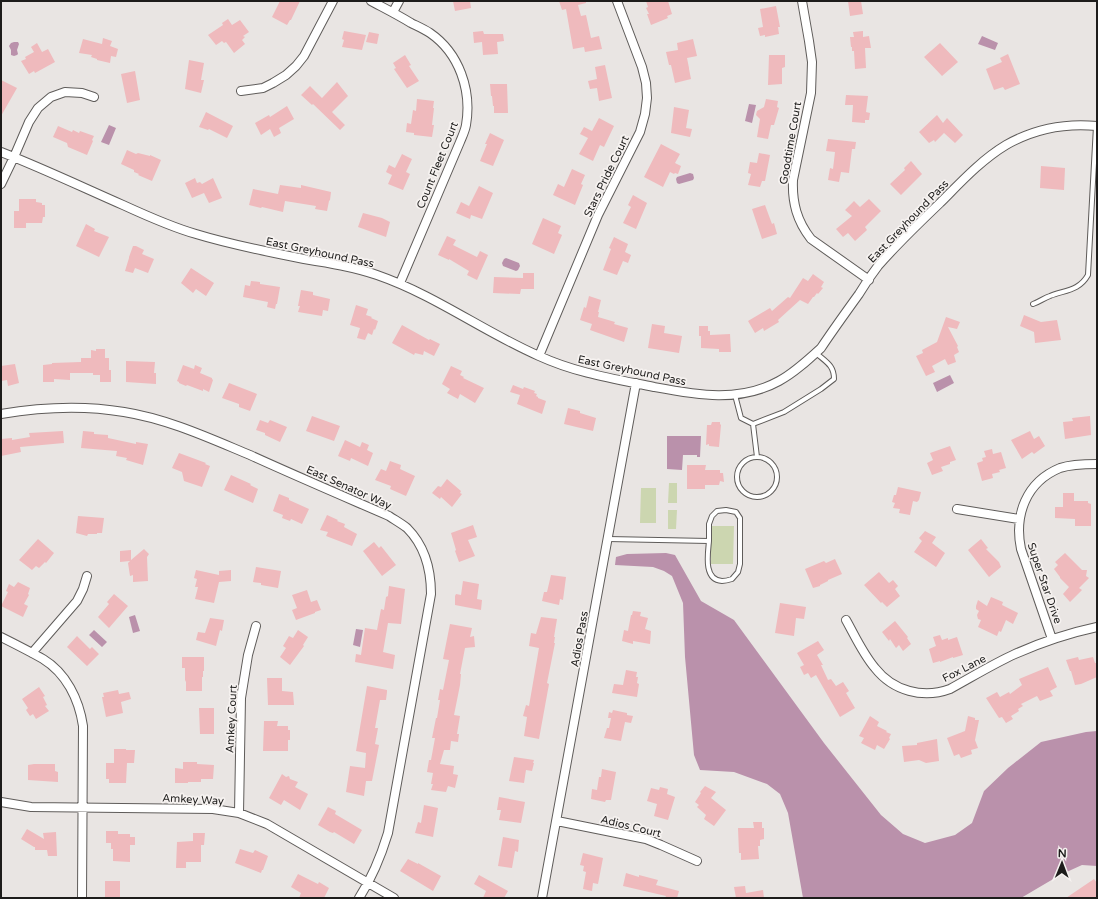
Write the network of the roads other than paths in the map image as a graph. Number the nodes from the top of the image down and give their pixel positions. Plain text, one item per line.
1 (333, 1) edge
2 (370, 1) edge
3 (399, 1) edge
4 (617, 1) edge
5 (802, 1) edge
6 (393, 12) junction
7 (241, 91) dead end
8 (94, 97) dead end
9 (1097, 126) edge
10 (1, 152) edge
11 (14, 157) junction
12 (1, 184) edge
13 (869, 280) junction
14 (400, 283) junction
15 (1033, 304) dead end
16 (816, 353) junction
17 (539, 356) junction
18 (636, 383) junction
19 (735, 394) junction
20 (1, 414) edge
21 (753, 424) junction
22 (757, 457) junction
23 (1097, 464) edge
24 (957, 508) dead end
25 (1019, 519) junction
26 (608, 538) junction
27 (709, 541) junction
28 (87, 576) dead end
29 (846, 620) dead end
30 (256, 626) dead end
31 (1097, 627) edge
32 (1, 637) edge
33 (1052, 639) junction
34 (32, 653) junction
35 (1, 802) edge
36 (83, 807) junction
37 (239, 813) junction
38 (557, 821) junction
39 (696, 861) dead end
40 (367, 882) junction
41 (82, 898) edge
42 (359, 898) edge
43 (394, 898) edge
44 (542, 898) edge

1 - 7 street
2 - 6 street, Count Fleet Court
3 - 6 street
4 - 17 street, Stars Pride Court
5 - 13 street, Goodtime Court
6 - 14 street, Count Fleet Court
8 - 11 street
9 - 13 street, East Greyhound Pass
9 - 15 lane
10 - 11 street, East Greyhound Pass
11 - 12 street
11 - 14 street, East Greyhound Pass
13 - 16 street, East Greyhound Pass
14 - 17 street, East Greyhound Pass
16 - 19 street, East Greyhound Pass
16 - 21 lane
17 - 18 street, East Greyhound Pass
18 - 19 street, East Greyhound Pass
18 - 26 street, Adios Pass
19 - 21 lane
20 - 40 street, East Senator Way
21 - 22 lane
22 - 22 lane
23 - 25 street, Super Star Drive
24 - 25 street
25 - 33 street, Super Star Drive
26 - 27 lane
26 - 38 street, Adios Pass
27 - 27 lane
28 - 34 street
29 - 33 street, Fox Lane
30 - 37 street, Amkey Court
31 - 33 street, Fox Lane
32 - 34 street
34 - 36 street
35 - 36 street, Amkey Way
36 - 37 street, Amkey Way
36 - 41 street
37 - 40 street, Amkey Way
38 - 39 street, Adios Court
38 - 44 street, Adios Pass
40 - 42 street, East Senator Way
40 - 43 street, Amkey Way

